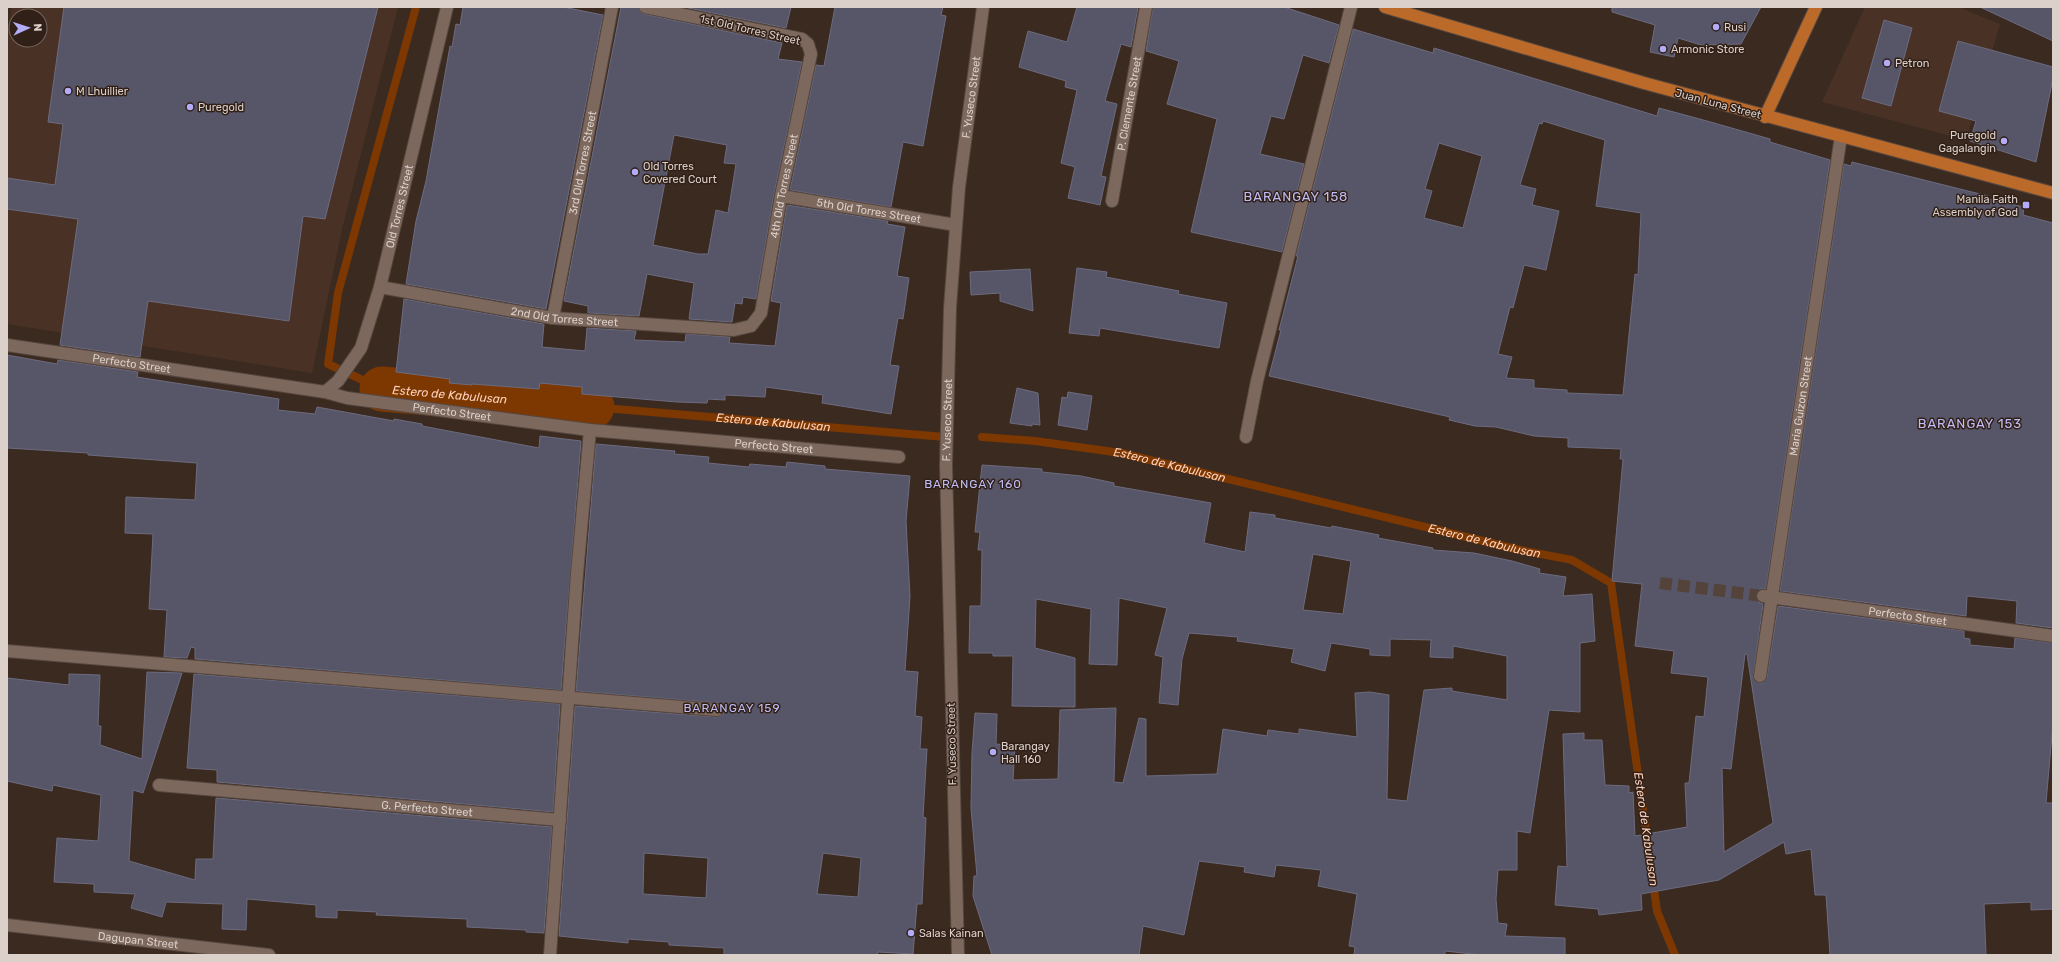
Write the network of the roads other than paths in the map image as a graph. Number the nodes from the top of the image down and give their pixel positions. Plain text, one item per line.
1 (447, 7) edge
2 (612, 7) edge
3 (645, 7) edge
4 (982, 7) edge
5 (1146, 7) edge
6 (1351, 7) edge
7 (1385, 7) edge
8 (1816, 7) edge
9 (808, 44) joint
10 (1765, 117) junction
11 (1841, 136) junction
12 (2053, 193) edge
13 (781, 196) junction
14 (1112, 201) dead end
15 (956, 225) junction
16 (380, 287) junction
17 (552, 318) junction
18 (752, 326) joint
19 (7, 345) edge
20 (325, 392) junction
21 (590, 430) junction
22 (1246, 437) dead end
23 (899, 457) dead end
24 (1767, 597) junction
25 (2053, 636) edge
26 (7, 650) edge
27 (1760, 676) dead end
28 (568, 696) junction
29 (717, 710) dead end
30 (159, 785) dead end
31 (560, 820) junction
32 (7, 925) edge
33 (269, 955) edge
34 (550, 955) edge
35 (958, 955) edge

1 - 16 street, Old Torres Street
2 - 17 street, 3rd Old Torres Street
3 - 9 street, 1st Old Torres Street
4 - 15 street, F. Yuseco Street
5 - 14 street, P. Clemente Street
6 - 22 street
7 - 10 main road, Juan Luna Street
8 - 10 main road
9 - 13 street, 4th Old Torres Street
10 - 11 main road, Juan Luna Street
11 - 12 main road, Juan Luna Street
11 - 24 street, Maria Guizon Street
13 - 15 street, 5th Old Torres Street
13 - 18 street, 4th Old Torres Street
15 - 35 street, F. Yuseco Street
16 - 17 street, 2nd Old Torres Street
16 - 20 street, Old Torres Street
17 - 18 street, 2nd Old Torres Street
19 - 20 street, Perfecto Street
20 - 21 street, Perfecto Street
21 - 23 street, Perfecto Street
21 - 28 street
24 - 25 street, Perfecto Street
24 - 27 street, Maria Guizon Street
26 - 28 street
28 - 29 street
28 - 31 street
30 - 31 street, G. Perfecto Street
31 - 34 street
32 - 33 street, Dagupan Street

